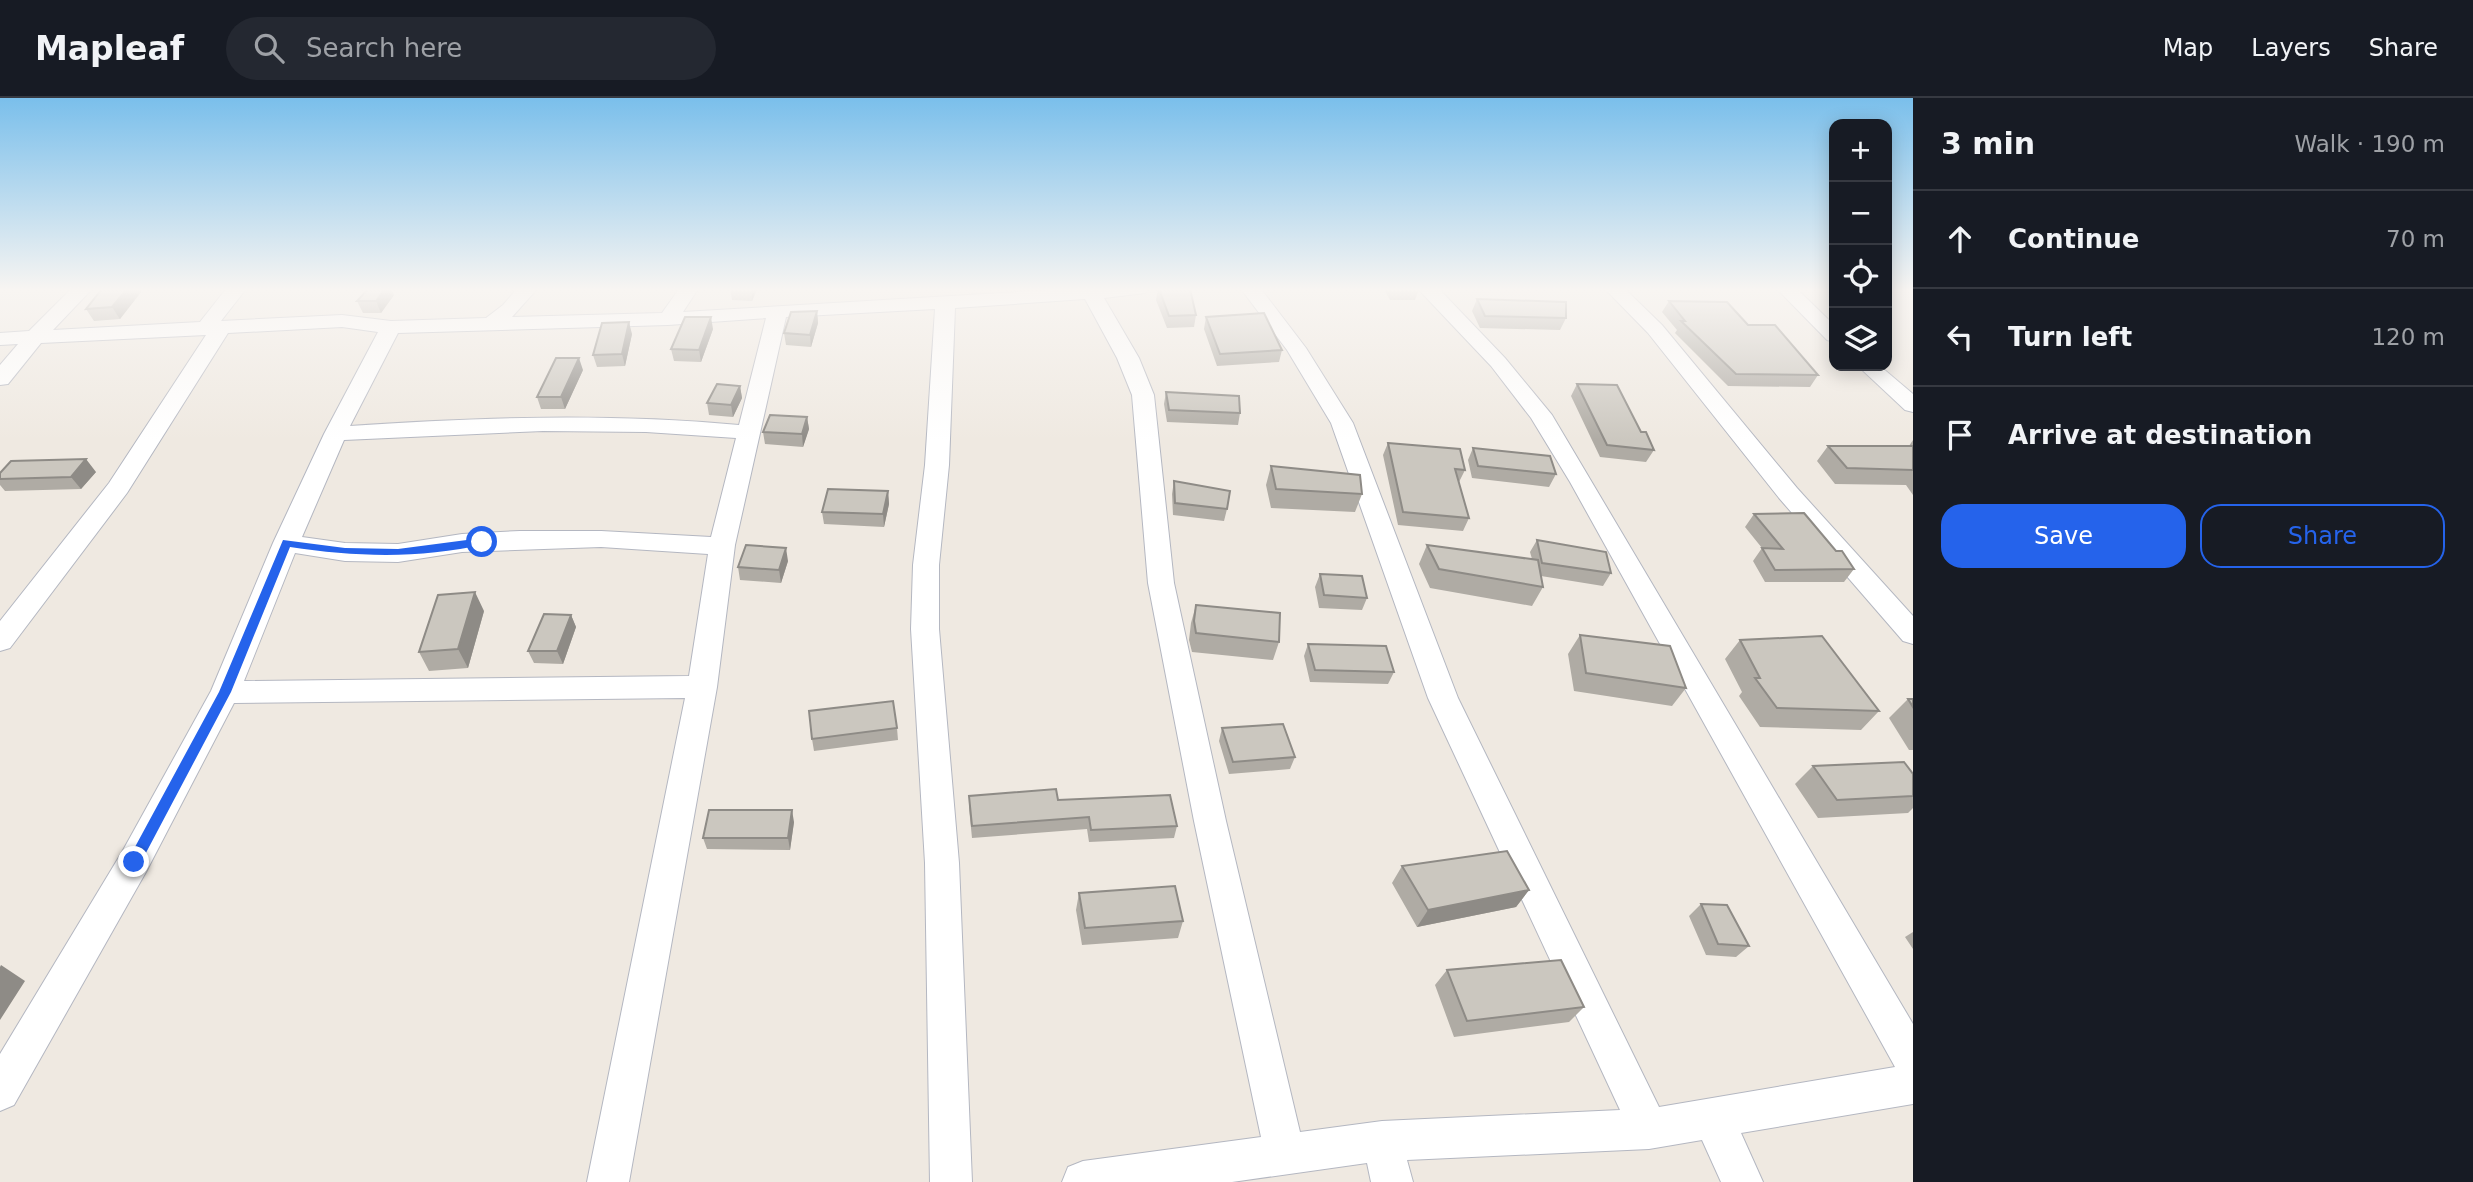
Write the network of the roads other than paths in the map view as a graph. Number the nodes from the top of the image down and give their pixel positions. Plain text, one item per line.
1 (33, 339) edge
2 (207, 340) edge
3 (384, 340) edge
4 (771, 340) edge
5 (943, 340) edge
6 (1118, 340) edge
7 (1290, 340) edge
8 (1477, 340) edge
9 (1664, 340) edge
10 (1874, 371) edge
11 (0, 379) edge
12 (1913, 405) edge
13 (750, 433) junction
14 (335, 434) junction
15 (286, 543) junction
16 (722, 545) junction
17 (1913, 634) edge
18 (0, 641) edge
19 (702, 687) junction
20 (225, 692) junction
21 (1913, 1061) edge
22 (1913, 1084) edge
23 (0, 1091) edge
24 (1713, 1119) junction
25 (1649, 1129) junction
26 (1382, 1141) junction
27 (1285, 1154) junction
28 (608, 1182) edge
29 (951, 1182) edge
30 (1083, 1182) edge
31 (1392, 1182) edge
32 (1742, 1182) edge

1 - 11 street
2 - 18 street
3 - 14 street
4 - 13 street
5 - 29 street
6 - 27 street
7 - 25 street
8 - 21 street
9 - 17 street
10 - 12 street
13 - 14 street
13 - 16 street
14 - 15 street
15 - 16 street
15 - 20 street
16 - 19 street
19 - 20 street
19 - 28 street
20 - 23 street
22 - 24 street
24 - 25 street
24 - 32 street
25 - 26 street
26 - 27 street
26 - 31 street
27 - 30 street

